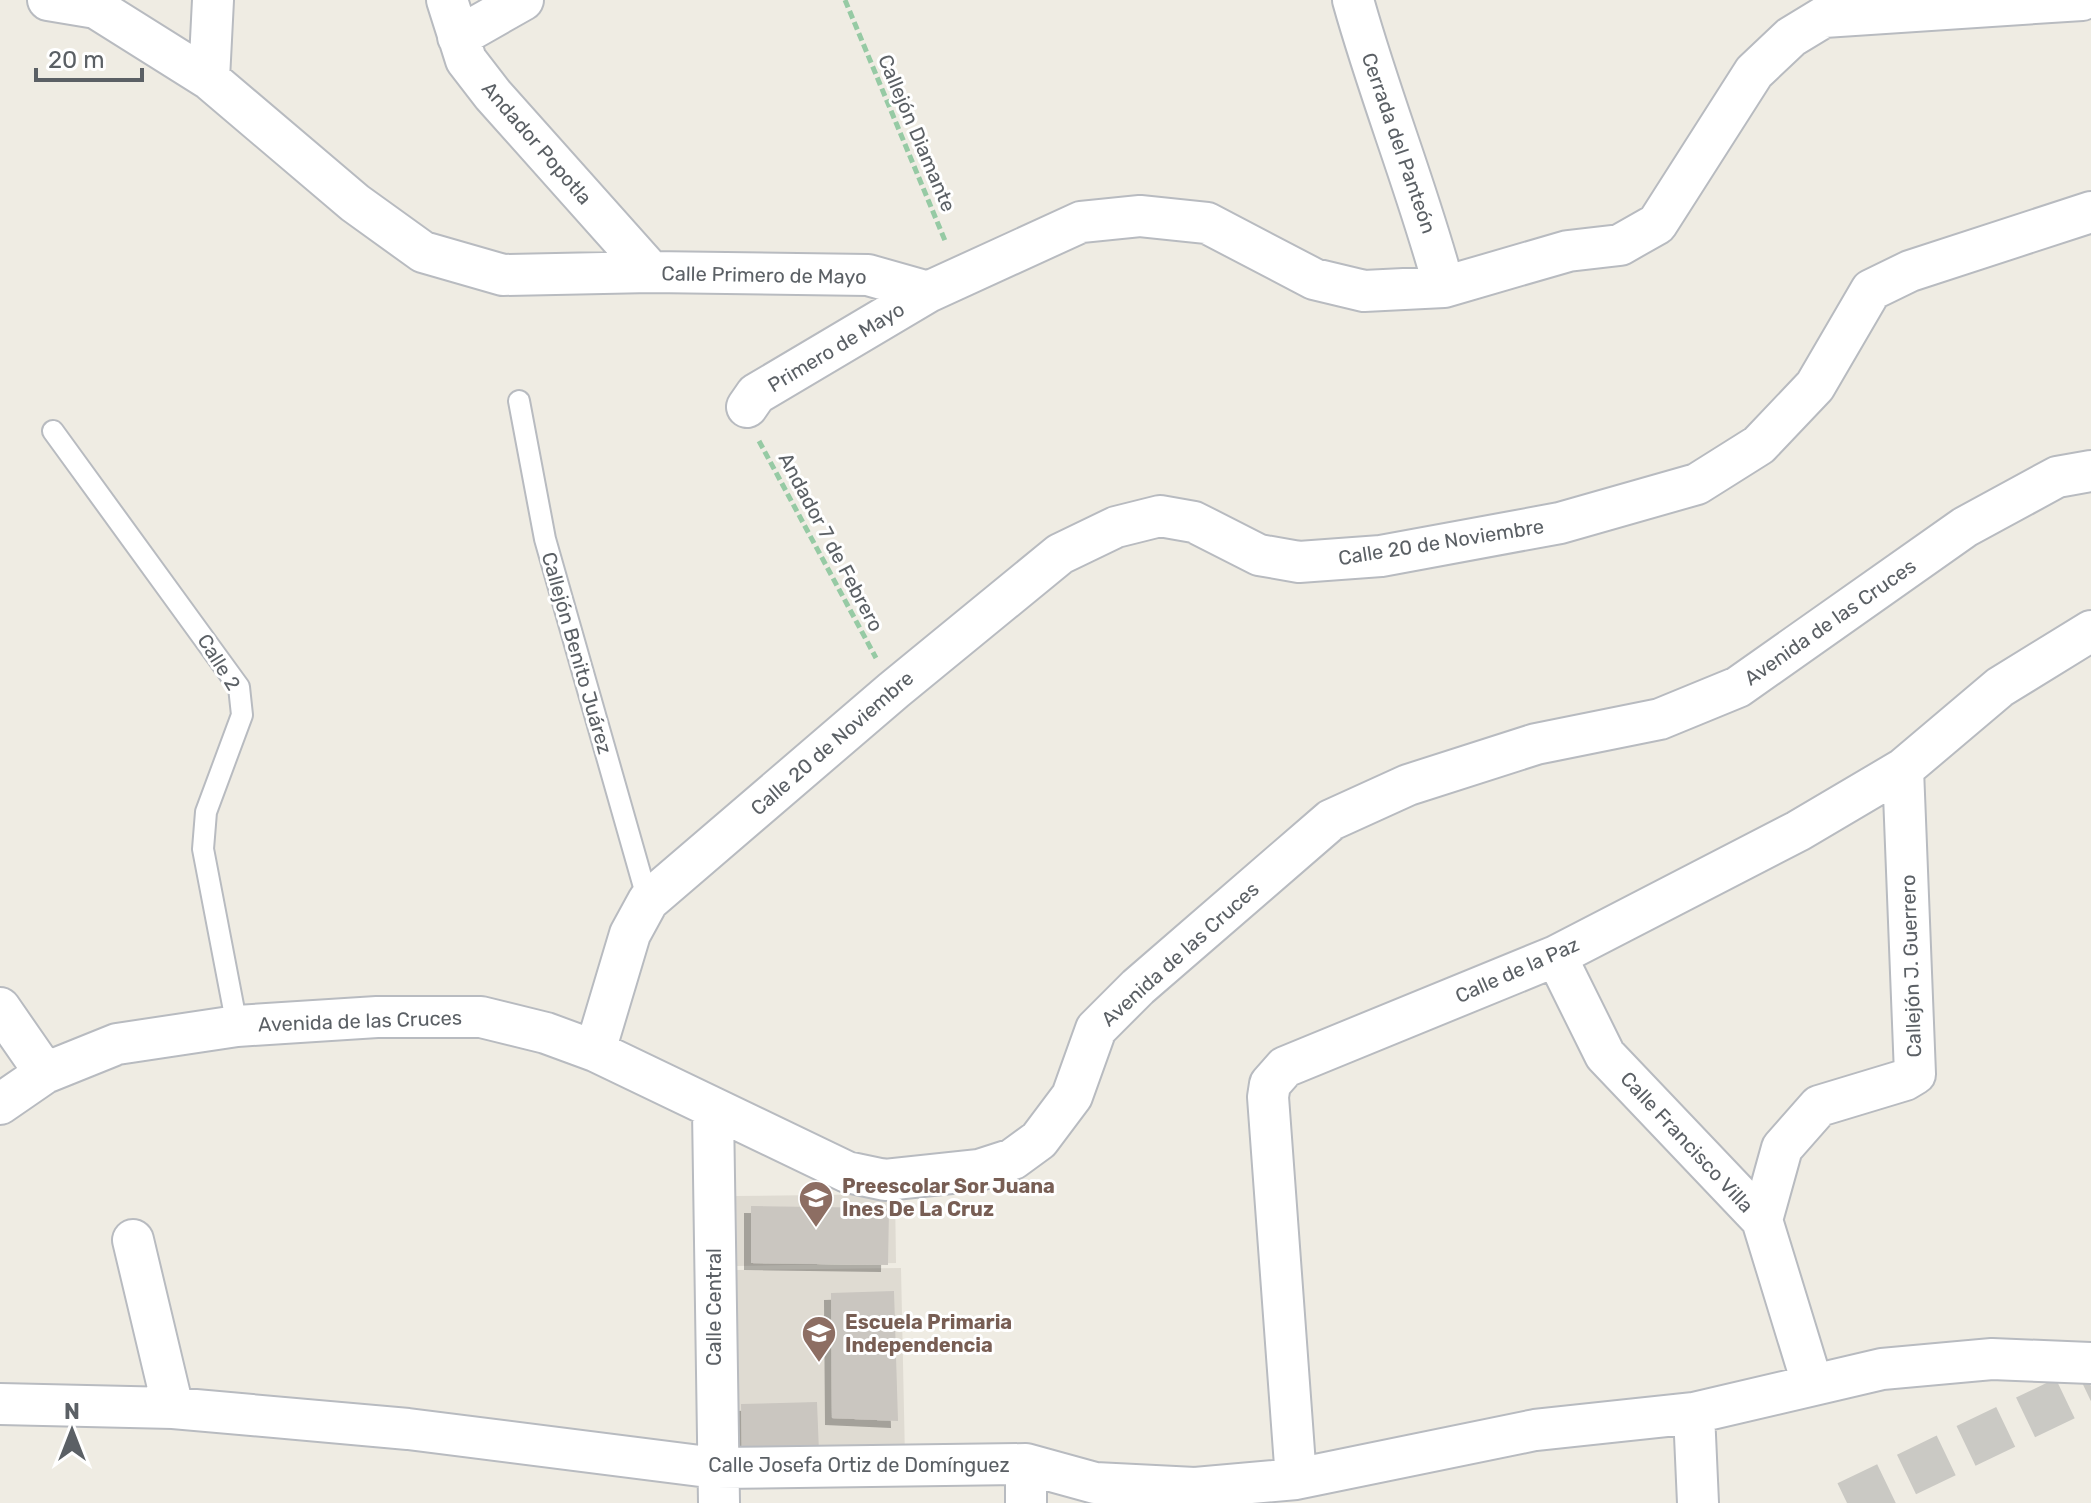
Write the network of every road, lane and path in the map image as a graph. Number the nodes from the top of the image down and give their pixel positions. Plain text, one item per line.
1 (48, 0) edge
2 (213, 0) edge
3 (523, 0) edge
4 (845, 0) edge
5 (1353, 0) edge
6 (2082, 0) edge
7 (453, 18) edge
8 (209, 79) junction
9 (2091, 212) edge
10 (651, 272) junction
11 (944, 285) junction
12 (1444, 287) junction
13 (519, 401) dead end
14 (747, 407) joint
15 (53, 431) dead end
16 (2091, 471) edge
17 (2091, 631) edge
18 (894, 690) junction
19 (1903, 769) junction
20 (648, 901) junction
21 (1556, 956) junction
22 (0, 1008) edge
23 (237, 1026) junction
24 (595, 1051) junction
25 (45, 1073) junction
26 (0, 1104) edge
27 (713, 1111) junction
28 (1762, 1220) junction
29 (133, 1240) dead end
30 (2091, 1363) edge
31 (1812, 1383) junction
32 (0, 1404) edge
33 (173, 1408) junction
34 (1694, 1413) junction
35 (1296, 1479) junction
36 (1026, 1484) edge
37 (717, 1486) edge
38 (1698, 1503) edge

1 - 8 street, Calle Primero de Mayo
2 - 8 street
3 - 7 street
4 - 11 path, Callejón Diamante
5 - 12 street, Cerrada del Panteón
6 - 12 street
7 - 10 street, Andador Popotla
8 - 10 street, Calle Primero de Mayo
9 - 18 street, Calle 20 de Noviembre
10 - 11 street, Calle Primero de Mayo
11 - 12 street
11 - 14 street, Primero de Mayo
13 - 20 lane, Callejón Benito Juárez
14 - 18 path, Andador 7 de Febrero
15 - 23 lane, Calle 2
16 - 27 street, Avenida de las Cruces
17 - 19 street, Calle de la Paz
18 - 20 street, Calle 20 de Noviembre
19 - 21 street, Calle de la Paz
19 - 28 street, Callejón J. Guerrero
20 - 24 street, Calle 20 de Noviembre
21 - 28 street, Calle Francisco Villa
21 - 35 street, Calle de la Paz
22 - 25 street
23 - 24 street, Avenida de las Cruces
23 - 25 street, Avenida de las Cruces
24 - 27 street, Avenida de las Cruces
25 - 26 street, Avenida de las Cruces
27 - 37 street, Calle Central
28 - 31 street, Calle Francisco Villa
29 - 33 street
30 - 31 street, Calle Josefa Ortiz de Domínguez
31 - 34 street, Calle Josefa Ortiz de Domínguez
32 - 33 street, Calle Josefa Ortiz de Domínguez
33 - 37 street, Calle Josefa Ortiz de Domínguez
34 - 35 street, Calle Josefa Ortiz de Domínguez
34 - 38 street
35 - 36 street, Calle Josefa Ortiz de Domínguez
36 - 37 street, Calle Josefa Ortiz de Domínguez

